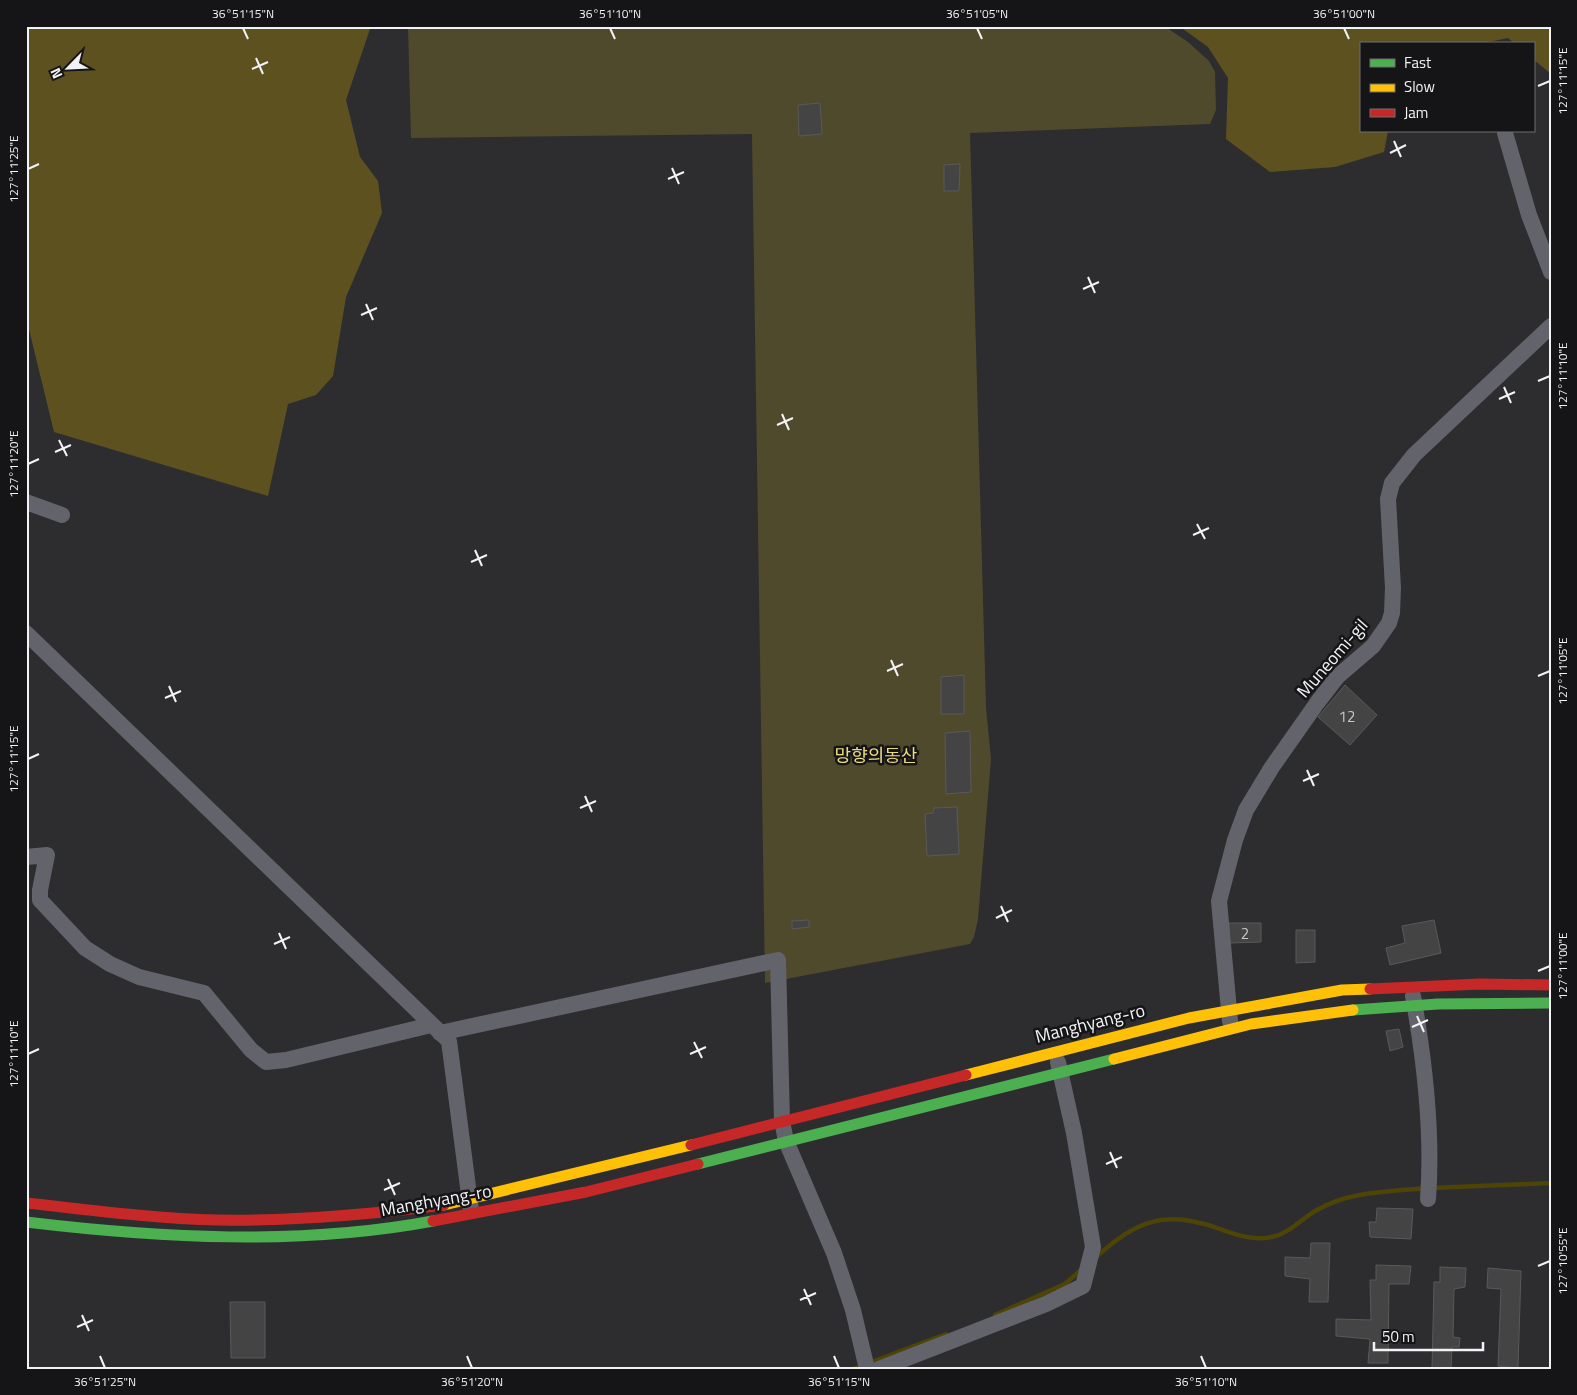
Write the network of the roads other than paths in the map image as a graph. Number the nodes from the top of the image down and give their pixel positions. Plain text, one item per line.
1 (1505, 133) dead end
2 (1551, 272) edge
3 (1549, 327) edge
4 (26, 502) edge
5 (62, 515) dead end
6 (26, 633) edge
7 (26, 856) edge
8 (1551, 985) edge
9 (1411, 987) junction
10 (1551, 1003) edge
11 (1414, 1005) junction
12 (1229, 1010) junction
13 (1231, 1028) junction
14 (436, 1029) junction
15 (1055, 1052) junction
16 (1060, 1071) junction
17 (782, 1121) junction
18 (786, 1140) junction
19 (1428, 1200) dead end
20 (26, 1203) edge
21 (470, 1207) junction
22 (26, 1222) edge
23 (866, 1364) edge
24 (878, 1369) edge

1 - 2 street
3 - 12 street, Muneomi-gil
4 - 5 street
6 - 14 street
7 - 14 street
8 - 9 main road, Manghyang-ro
9 - 11 street
9 - 12 main road, Manghyang-ro
10 - 11 main road, Manghyang-ro
11 - 13 main road, Manghyang-ro
11 - 19 street
12 - 13 street, Muneomi-gil
12 - 15 main road, Manghyang-ro
13 - 16 main road, Manghyang-ro
14 - 17 street
14 - 21 street
15 - 16 street
15 - 17 main road, Manghyang-ro
16 - 18 main road, Manghyang-ro
16 - 24 street
17 - 18 street
17 - 21 main road, Manghyang-ro
18 - 21 main road, Manghyang-ro
18 - 23 street
20 - 21 main road, Manghyang-ro
21 - 22 main road, Manghyang-ro

